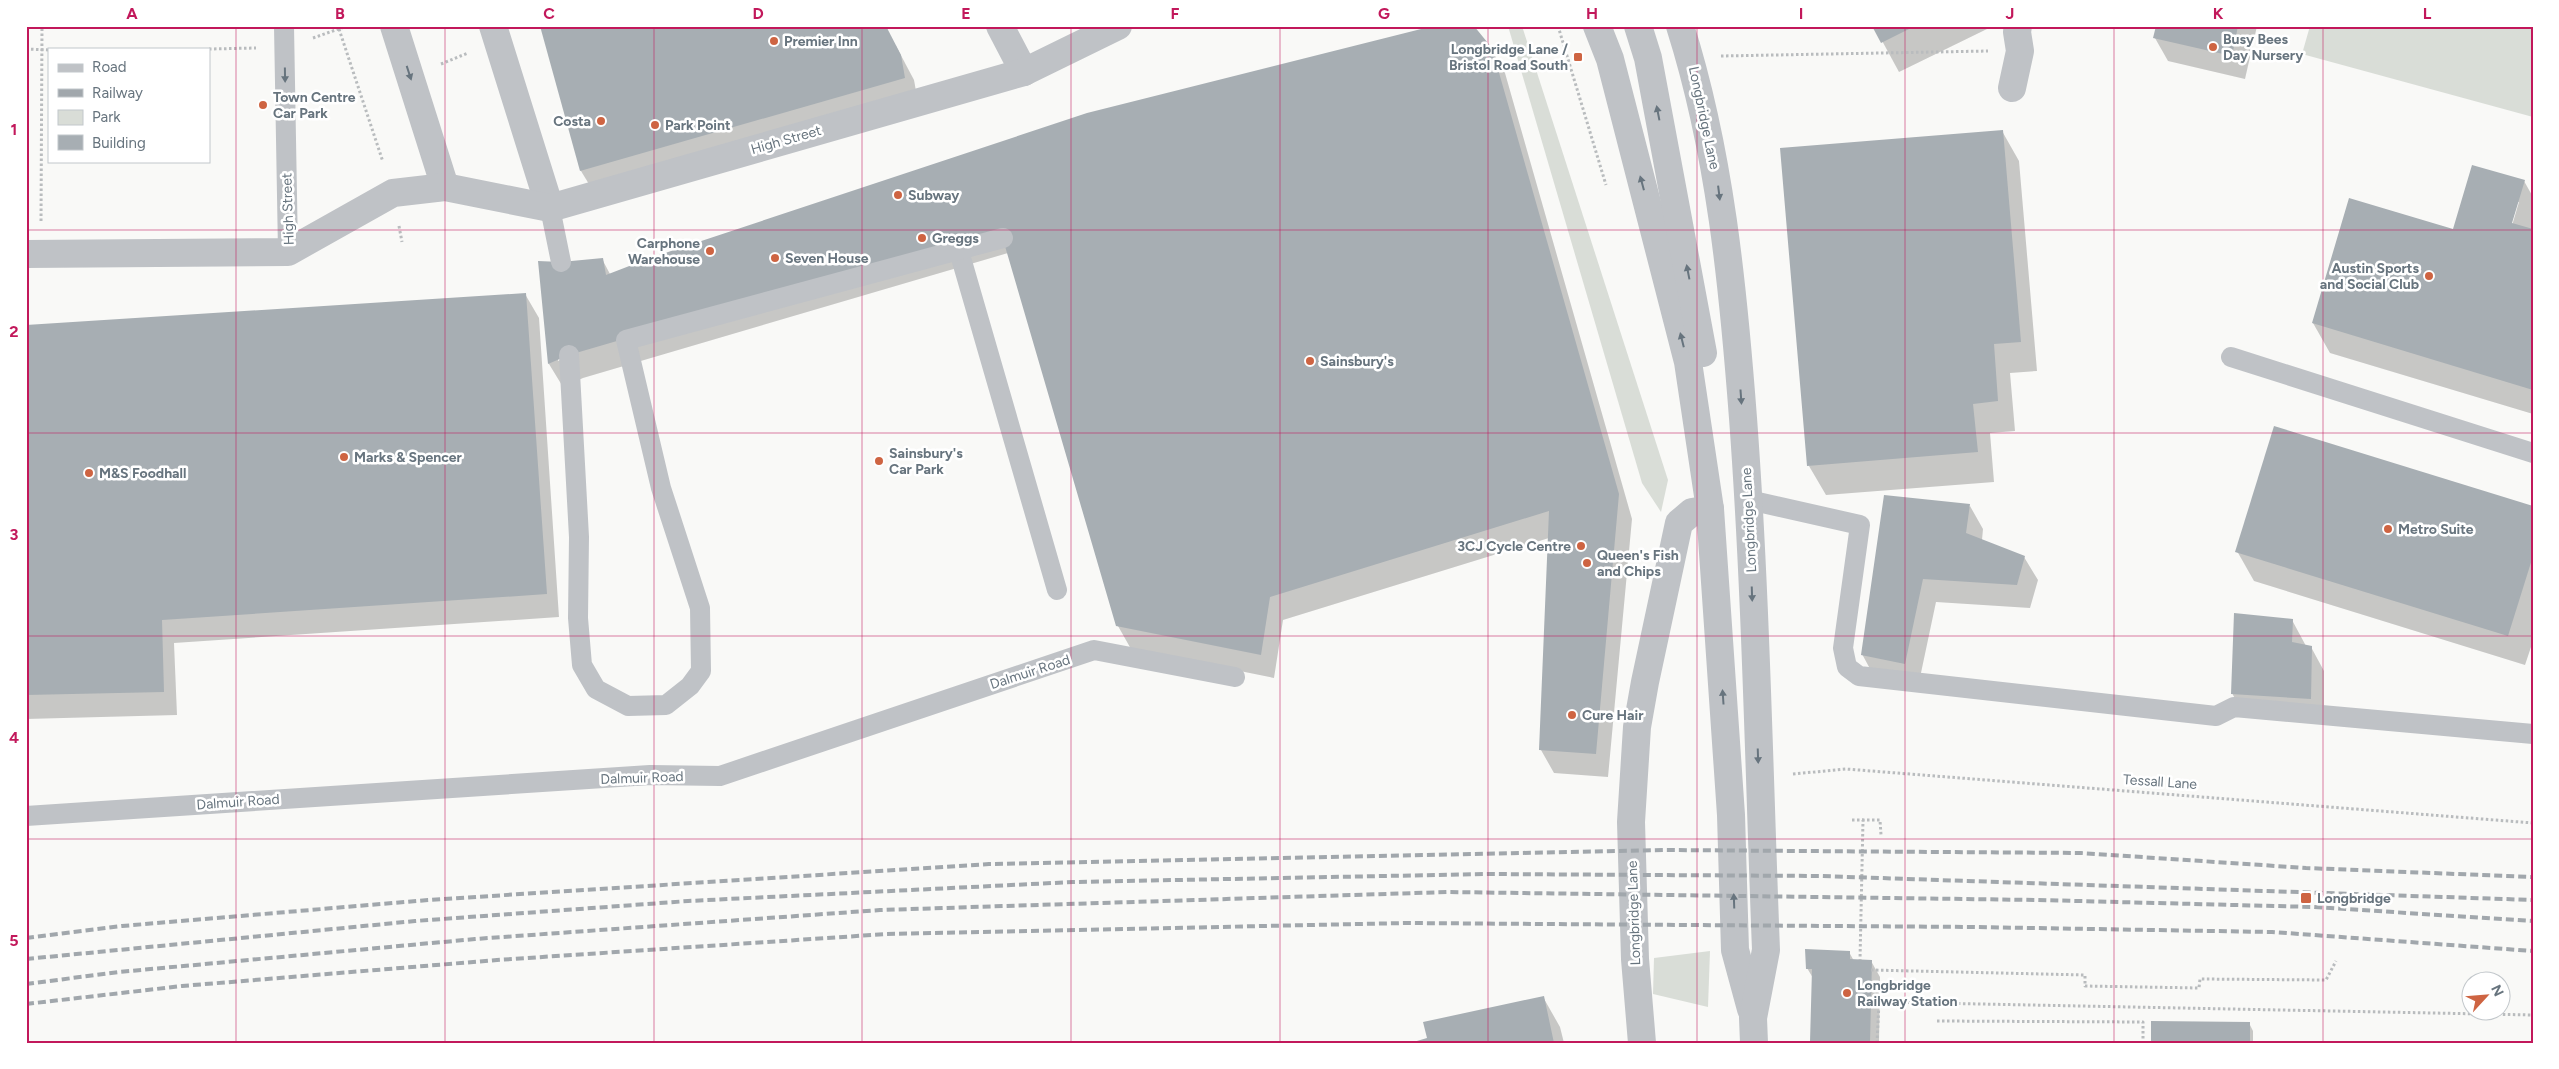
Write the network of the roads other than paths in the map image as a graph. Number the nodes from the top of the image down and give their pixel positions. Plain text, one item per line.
1 (284, 26) edge
2 (394, 26) edge
3 (1000, 26) edge
4 (1118, 26) edge
5 (1597, 26) edge
6 (1638, 26) edge
7 (1680, 26) edge
8 (495, 34) edge
9 (2019, 38) edge
10 (1024, 72) junction
11 (2012, 88) dead end
12 (445, 187) junction
13 (550, 208) junction
14 (1002, 238) dead end
15 (959, 251) junction
16 (288, 252) junction
17 (33, 254) edge
18 (561, 262) dead end
19 (570, 355) dead end
20 (2231, 357) dead end
21 (2533, 454) edge
22 (1704, 460) junction
23 (1749, 500) junction
24 (1710, 509) junction
25 (1056, 590) dead end
26 (1236, 677) dead end
27 (2533, 734) edge
28 (26, 816) edge
29 (1754, 1030) edge
30 (1642, 1043) edge

1 -> 16 lane, High Street
2 -> 12 street
3 - 10 street
4 - 10 street, High Street
22 -> 5 street, Longbridge Lane
22 -> 6 street, Longbridge Lane
7 -> 23 street, Longbridge Lane
8 - 13 street
9 - 11 street
10 - 13 street, High Street
12 - 13 street, High Street
12 - 16 street, High Street
13 - 18 lane
14 - 15 lane
15 - 19 lane
15 - 25 lane
16 - 17 street
20 - 21 lane
22 - 24 street, Longbridge Lane
23 - 27 lane
23 -> 29 street, Longbridge Lane
29 -> 24 street, Longbridge Lane
24 - 30 street, Longbridge Lane
26 - 28 lane, Dalmuir Road

